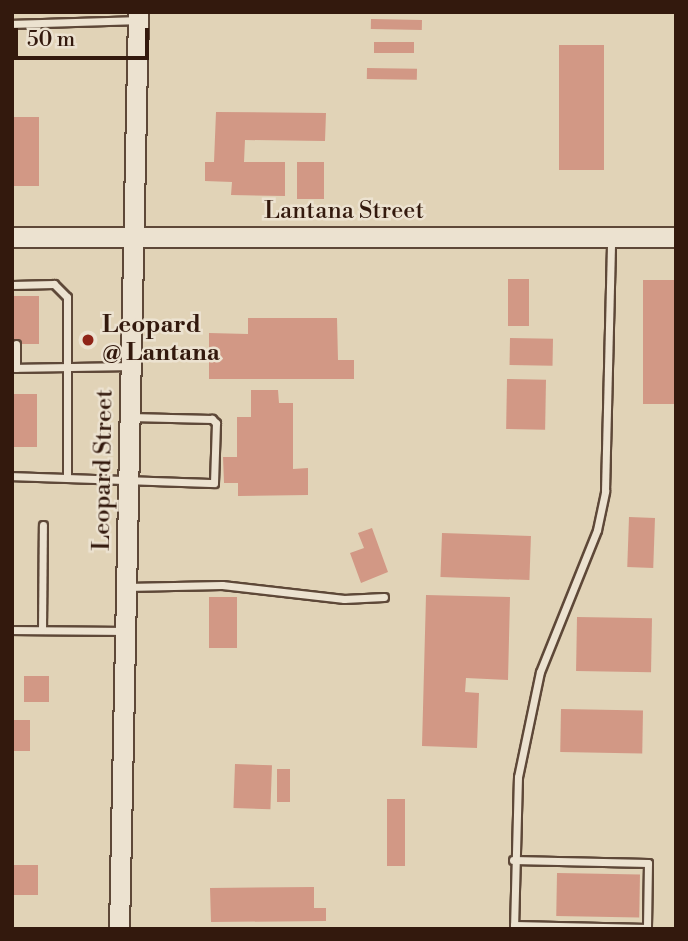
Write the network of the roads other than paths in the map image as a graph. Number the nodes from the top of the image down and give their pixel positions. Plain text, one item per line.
1 (138, 16) edge
2 (12, 24) edge
3 (134, 236) junction
4 (12, 237) edge
5 (676, 237) edge
6 (611, 238) junction
7 (14, 285) edge
8 (16, 297) dead end
9 (16, 344) dead end
10 (131, 366) junction
11 (14, 368) edge
12 (67, 368) junction
13 (130, 417) junction
14 (12, 476) edge
15 (68, 476) junction
16 (128, 480) junction
17 (43, 525) dead end
18 (126, 587) junction
19 (384, 597) dead end
20 (12, 629) edge
21 (42, 630) junction
22 (125, 631) junction
23 (513, 860) junction
24 (514, 927) edge
25 (647, 928) edge
26 (119, 929) edge

1 - 2 lane
1 - 3 main road, Leopard Street
3 - 4 main road, Lantana Street
3 - 6 main road, Lantana Street
3 - 10 main road, Leopard Street
5 - 6 main road, Lantana Street
6 - 23 lane
7 - 8 lane
7 - 12 lane
9 - 11 lane
10 - 12 lane
10 - 13 main road, Leopard Street
11 - 12 lane
12 - 15 lane
13 - 16 main road, Leopard Street
13 - 16 lane
14 - 15 lane
15 - 16 lane
16 - 18 main road, Leopard Street
17 - 21 lane
18 - 19 lane
18 - 22 main road, Leopard Street
20 - 21 lane
21 - 22 lane
22 - 26 main road, Leopard Street
23 - 24 lane
23 - 25 lane
24 - 25 lane

